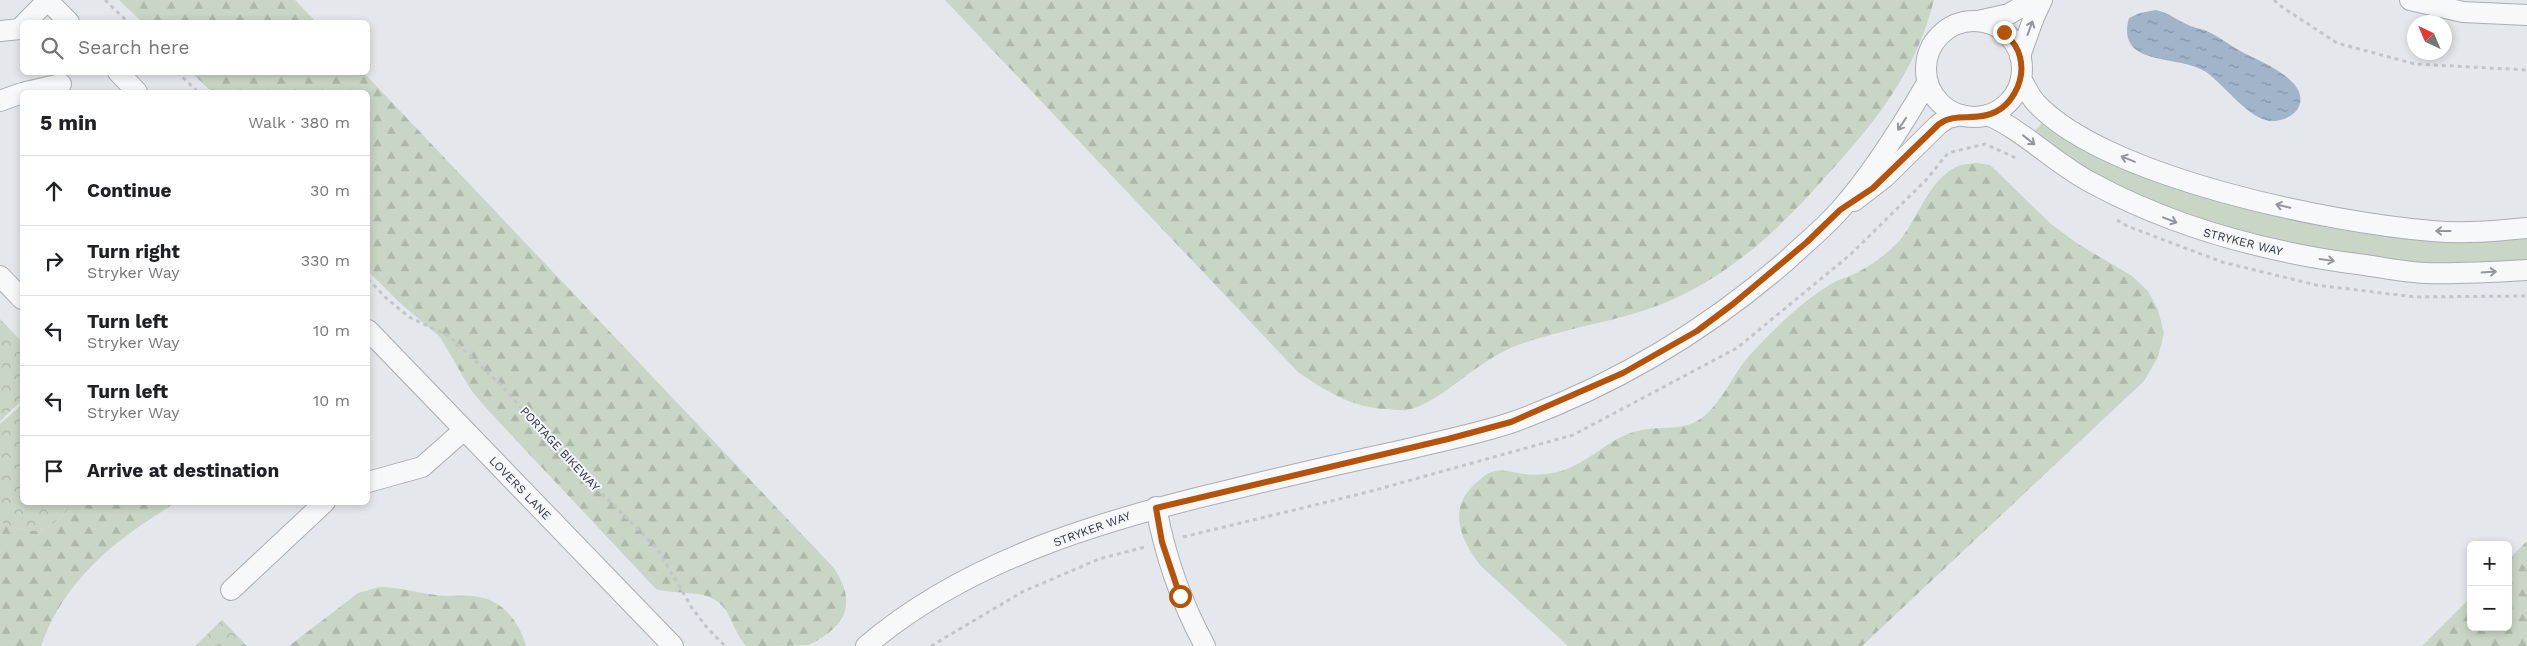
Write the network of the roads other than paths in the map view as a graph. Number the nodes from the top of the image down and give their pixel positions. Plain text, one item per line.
1 (48, 0) edge
2 (2033, 0) edge
3 (2042, 0) edge
4 (2410, 0) edge
5 (2527, 15) edge
6 (28, 20) edge
7 (67, 20) edge
8 (1976, 21) junction
9 (20, 29) edge
10 (0, 31) edge
11 (2020, 56) junction
12 (121, 75) edge
13 (2020, 79) junction
14 (1928, 82) junction
15 (68, 83) edge
16 (37, 90) edge
17 (135, 90) edge
18 (20, 94) edge
19 (0, 101) edge
20 (1962, 115) junction
21 (1988, 115) junction
22 (1840, 210) junction
23 (2527, 228) edge
24 (2527, 270) edge
25 (0, 276) edge
26 (20, 297) edge
27 (370, 332) edge
28 (464, 430) junction
29 (370, 481) edge
30 (322, 505) edge
31 (1156, 508) junction
32 (231, 590) dead end
33 (673, 646) edge
34 (866, 646) edge
35 (1205, 646) edge

1 - 6 street
1 - 7 street
2 - 8 street
11 -> 3 street
4 - 5 street
8 - 11 street
8 - 14 street
9 - 10 street
11 - 13 street
12 - 17 street
13 - 21 street
23 -> 13 street
14 - 20 street, STRYKER WAY
14 -> 22 street, STRYKER WAY
15 - 16 street
18 - 19 street
20 - 21 street, STRYKER WAY
20 - 22 street, STRYKER WAY
21 -> 24 street, STRYKER WAY
22 - 31 street, STRYKER WAY
25 - 26 street
27 - 28 street, LOVERS LANE
28 - 29 street
28 - 33 street, LOVERS LANE
30 - 32 street
31 - 34 street, STRYKER WAY
31 - 35 street

